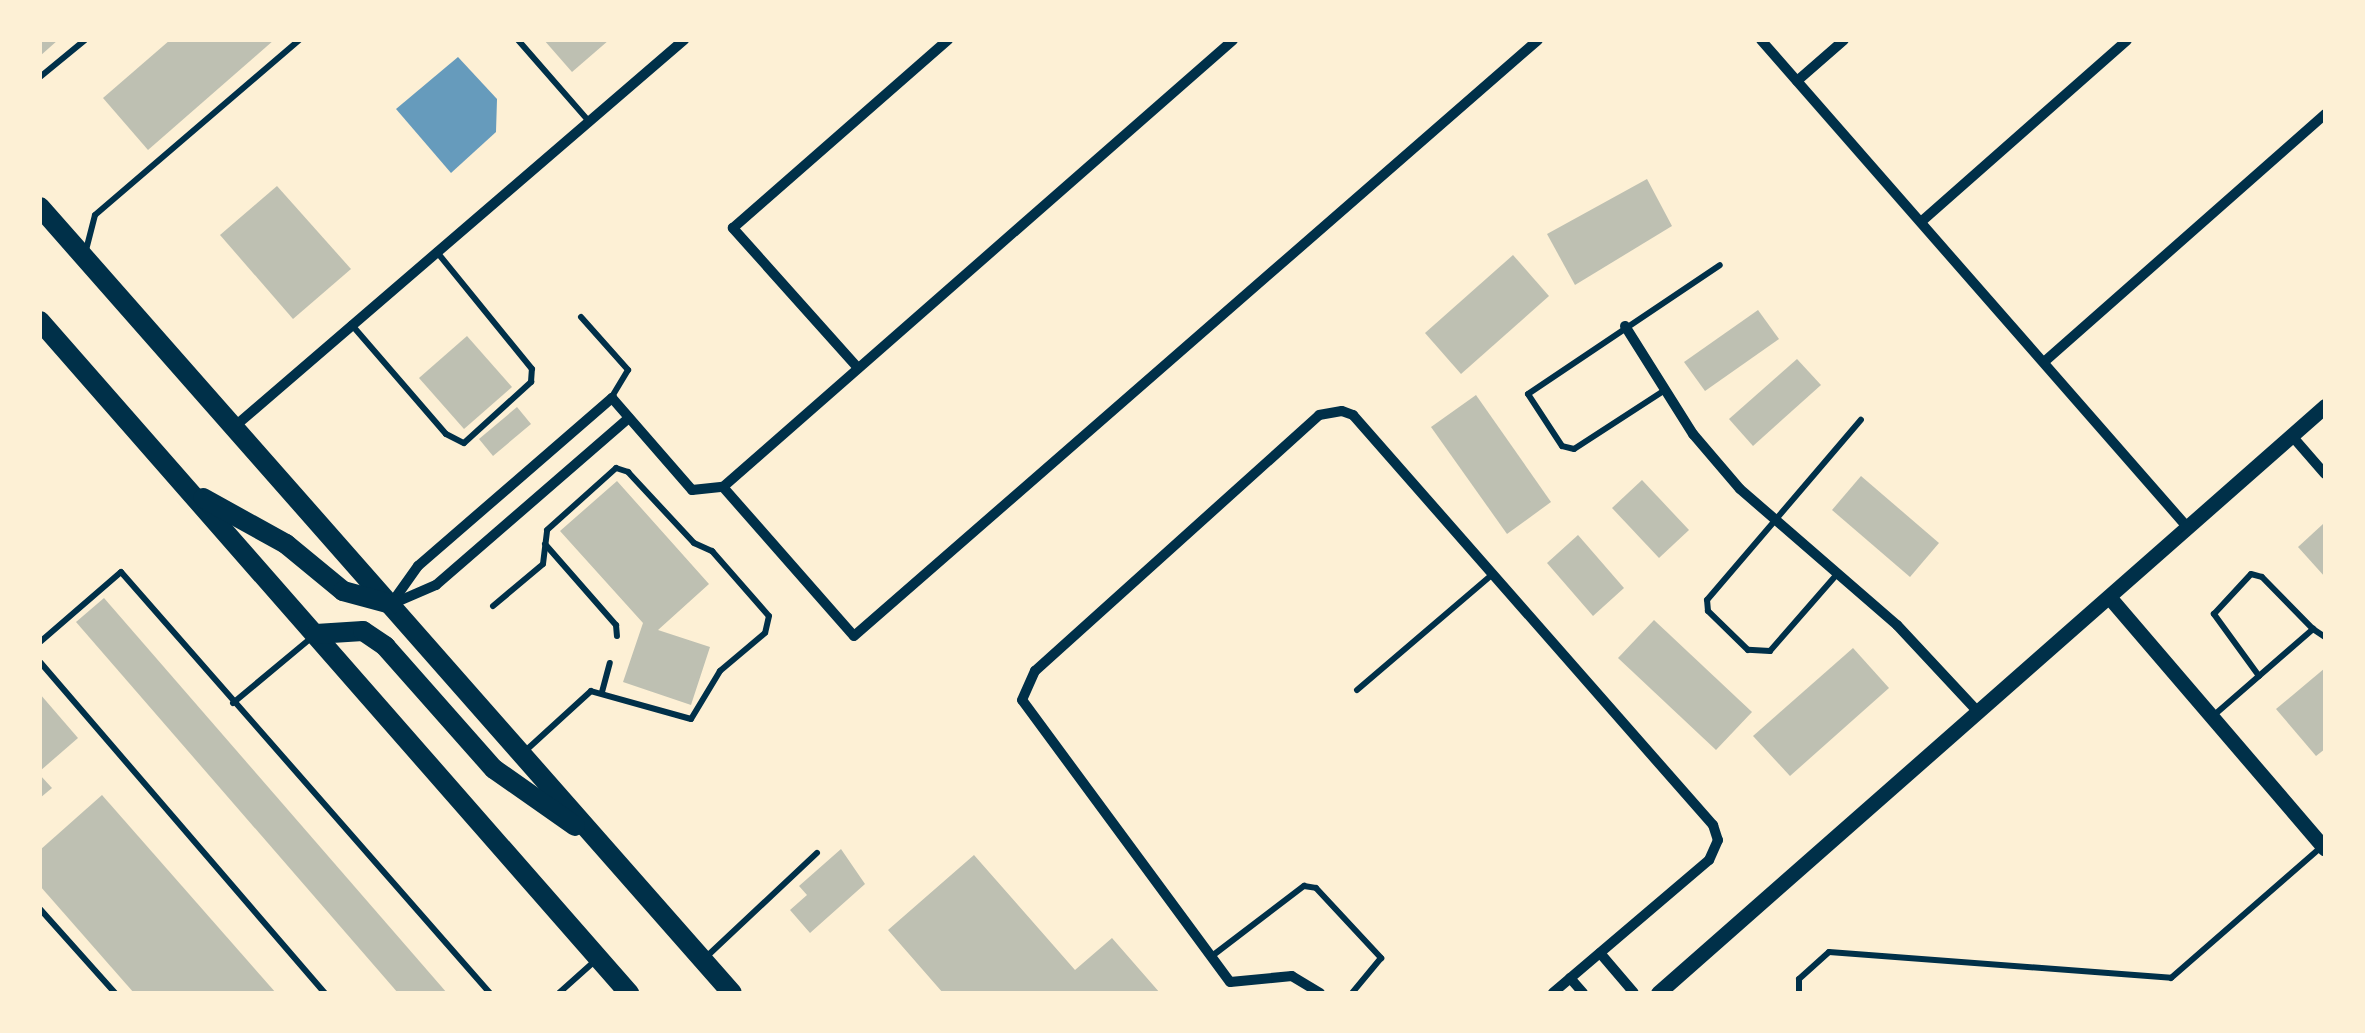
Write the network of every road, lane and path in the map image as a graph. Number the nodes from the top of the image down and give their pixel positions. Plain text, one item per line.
1 (85, 40) edge
2 (299, 40) edge
3 (518, 40) edge
4 (684, 40) edge
5 (948, 40) edge
6 (1234, 40) edge
7 (1538, 40) edge
8 (1761, 40) edge
9 (1844, 40) edge
10 (2127, 40) edge
11 (40, 78) edge
12 (1797, 81) junction
13 (2325, 114) edge
14 (587, 118) junction
15 (40, 207) edge
16 (1922, 221) junction
17 (40, 230) edge
18 (435, 250) junction
19 (84, 258) junction
20 (1720, 264) dead end
21 (581, 317) dead end
22 (40, 321) edge
23 (351, 324) junction
24 (1625, 326) junction
25 (2044, 362) junction
26 (858, 368) junction
27 (1665, 390) junction
28 (612, 398) junction
29 (2325, 406) edge
30 (629, 418) junction
31 (1860, 420) dead end
32 (234, 427) junction
33 (2292, 436) junction
34 (2325, 474) edge
35 (722, 487) junction
36 (188, 490) junction
37 (1776, 520) junction
38 (2188, 528) junction
39 (544, 543) junction
40 (1838, 572) junction
41 (1494, 573) junction
42 (2110, 598) junction
43 (392, 604) junction
44 (493, 606) dead end
45 (2313, 630) junction
46 (316, 634) junction
47 (617, 636) dead end
48 (2325, 637) edge
49 (40, 642) edge
50 (40, 662) edge
51 (610, 663) dead end
52 (2259, 676) junction
53 (1357, 690) dead end
54 (602, 692) junction
55 (233, 703) junction
56 (1979, 713) junction
57 (2212, 717) junction
58 (522, 754) junction
59 (605, 848) junction
60 (2323, 848) edge
61 (817, 853) dead end
62 (40, 909) edge
63 (1600, 953) junction
64 (1212, 956) junction
65 (598, 958) junction
66 (703, 960) junction
67 (1570, 978) junction
68 (114, 993) edge
69 (324, 993) edge
70 (490, 993) edge
71 (559, 993) edge
72 (629, 993) edge
73 (732, 993) edge
74 (1320, 993) edge
75 (1352, 993) edge
76 (1553, 993) edge
77 (1583, 993) edge
78 (1634, 993) edge
79 (1658, 993) edge
80 (1799, 993) edge

1 - 11 lane
2 - 19 lane
3 - 14 lane
4 - 14 street
5 - 26 street
6 - 26 street
7 - 35 street
8 - 12 street
9 - 12 street
10 - 16 street
12 - 16 street
13 - 25 street
14 - 18 street
15 - 19 highway
16 - 25 street
17 - 19 highway
18 - 23 street
18 - 23 lane
19 - 32 highway
20 - 24 lane
21 - 28 lane
22 - 36 highway
23 - 32 street
24 - 27 street
24 - 27 lane
25 - 38 street
26 - 35 street
27 - 37 street
28 - 30 street
28 - 43 street
29 - 33 street
30 - 35 street
30 - 43 street
31 - 37 lane
32 - 43 highway
33 - 34 street
33 - 38 street
36 - 43 highway
36 - 46 highway
37 - 40 street
37 - 40 lane
38 - 42 street
39 - 44 lane
39 - 47 lane
39 - 54 lane
40 - 56 street
41 - 53 lane
41 - 63 street
41 - 64 street
42 - 56 street
42 - 57 street
43 - 58 highway
45 - 48 lane
45 - 52 lane
45 - 52 lane
46 - 55 lane
46 - 59 highway
46 - 65 highway
49 - 55 lane
50 - 69 lane
51 - 54 lane
52 - 57 lane
54 - 58 lane
55 - 70 lane
56 - 79 street
57 - 60 street
58 - 59 highway
59 - 66 highway
60 - 80 lane
61 - 66 lane
62 - 68 lane
63 - 67 street
63 - 78 street
64 - 74 street
64 - 75 lane
65 - 71 lane
65 - 72 highway
66 - 73 highway
67 - 76 street
67 - 77 street

